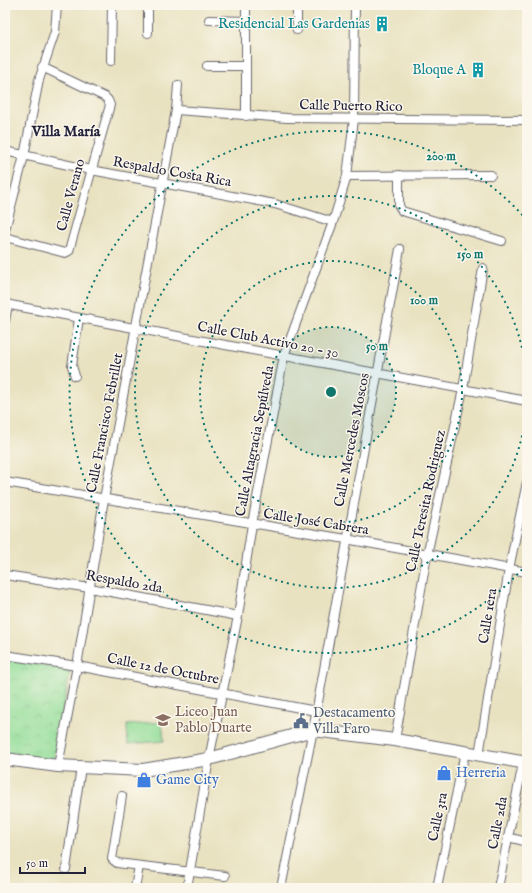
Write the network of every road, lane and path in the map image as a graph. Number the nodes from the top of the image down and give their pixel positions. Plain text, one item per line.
1 (57, 5) edge
2 (112, 5) edge
3 (148, 5) edge
4 (246, 5) edge
5 (297, 5) edge
6 (355, 5) edge
7 (209, 20) dead end
8 (246, 21) junction
9 (297, 30) dead end
10 (148, 33) dead end
11 (111, 61) dead end
12 (208, 66) dead end
13 (246, 66) junction
14 (42, 67) junction
15 (178, 85) dead end
16 (176, 110) junction
17 (246, 116) junction
18 (354, 119) junction
19 (527, 120) edge
20 (5, 151) edge
21 (24, 156) junction
22 (91, 170) junction
23 (399, 175) junction
24 (491, 175) dead end
25 (347, 176) junction
26 (162, 184) junction
27 (333, 222) junction
28 (5, 230) edge
29 (5, 237) edge
30 (502, 241) dead end
31 (400, 249) dead end
32 (483, 268) dead end
33 (7, 304) edge
34 (78, 318) junction
35 (5, 321) edge
36 (136, 328) junction
37 (284, 356) junction
38 (377, 374) junction
39 (75, 376) dead end
40 (464, 389) junction
41 (527, 401) edge
42 (5, 482) edge
43 (527, 482) edge
44 (104, 499) junction
45 (252, 524) junction
46 (346, 539) junction
47 (427, 555) junction
48 (509, 569) junction
49 (527, 572) edge
50 (5, 575) edge
51 (90, 588) junction
52 (238, 616) junction
53 (5, 655) edge
54 (77, 666) junction
55 (223, 694) junction
56 (316, 711) junction
57 (313, 730) junction
58 (395, 740) junction
59 (465, 752) junction
60 (479, 755) junction
61 (5, 759) edge
62 (209, 759) junction
63 (525, 763) edge
64 (58, 766) junction
65 (80, 767) junction
66 (122, 796) dead end
67 (508, 837) junction
68 (527, 842) edge
69 (139, 866) junction
70 (66, 869) dead end
71 (190, 871) junction
72 (225, 876) dead end
73 (135, 888) edge
74 (187, 888) edge
75 (281, 888) edge
76 (437, 888) edge
77 (498, 888) edge

1 - 14 street
2 - 11 street
3 - 10 street
4 - 8 street
5 - 9 street
6 - 18 street, Calle Altagracia Sepúlveda
7 - 8 street
8 - 13 street
12 - 13 street
13 - 17 street
14 - 21 street
14 - 22 street, Calle Verano
15 - 16 street, Calle Francisco Febrillet
16 - 17 street, Calle Puerto Rico
16 - 26 street, Calle Francisco Febrillet
17 - 18 street, Calle Puerto Rico
18 - 19 street, Calle Puerto Rico
18 - 25 street, Calle Altagracia Sepúlveda
20 - 21 street, Respaldo Costa Rica
21 - 22 street, Respaldo Costa Rica
21 - 28 street
22 - 26 street, Respaldo Costa Rica
22 - 29 street, Calle Verano
23 - 24 street
23 - 25 street
23 - 30 street
25 - 27 street, Calle Altagracia Sepúlveda
26 - 27 street, Respaldo Costa Rica
26 - 36 street, Calle Francisco Febrillet
27 - 37 street, Calle Altagracia Sepúlveda
31 - 38 street, Calle Mercedes Moscos
32 - 40 street, Calle Teresita Rodriguez
33 - 34 street, Calle Club Activo 20 - 30
33 - 35 street
34 - 36 street, Calle Club Activo 20 - 30
34 - 39 street
36 - 37 street, Calle Club Activo 20 - 30
36 - 44 street, Calle Francisco Febrillet
37 - 38 street, Calle Club Activo 20 - 30
37 - 45 street, Calle Altagracia Sepúlveda
38 - 40 street, Calle Club Activo 20 - 30
38 - 46 street, Calle Mercedes Moscos
40 - 41 street, Calle Club Activo 20 - 30
40 - 47 street, Calle Teresita Rodriguez
42 - 44 street, Calle José Cabrera
43 - 48 street, Calle 1era
44 - 45 street, Calle José Cabrera
44 - 51 street, Calle Francisco Febrillet
45 - 46 street, Calle José Cabrera
45 - 52 street, Calle Altagracia Sepúlveda
46 - 47 street, Calle José Cabrera
46 - 56 street, Calle Mercedes Moscos
47 - 48 street, Calle José Cabrera
47 - 58 street, Calle Teresita Rodriguez
48 - 49 street, Calle José Cabrera
48 - 60 street, Calle 1era
50 - 51 street, Respaldo 2da
51 - 52 street, Respaldo 2da
51 - 54 street, Calle Francisco Febrillet
52 - 55 street, Calle Altagracia Sepúlveda
53 - 54 street, Calle 12 de Octubre
54 - 55 street, Calle 12 de Octubre
54 - 64 street, Calle Francisco Febrillet
55 - 56 street, Calle 12 de Octubre
55 - 62 street, Calle Altagracia Sepúlveda
56 - 57 street, Calle Mercedes Moscos
57 - 58 street
57 - 62 street
57 - 75 street, Calle Mercedes Moscos
58 - 59 street
59 - 60 street
59 - 76 street, Calle 3ra
60 - 63 street
61 - 64 street
62 - 65 street
62 - 71 street, Calle Altagracia Sepúlveda
63 - 67 street, Calle 2da
64 - 65 street
65 - 70 street
66 - 69 street
67 - 68 street
67 - 77 street, Calle 2da
69 - 71 street
69 - 73 street
71 - 72 street
71 - 74 street, Calle Altagracia Sepúlveda

